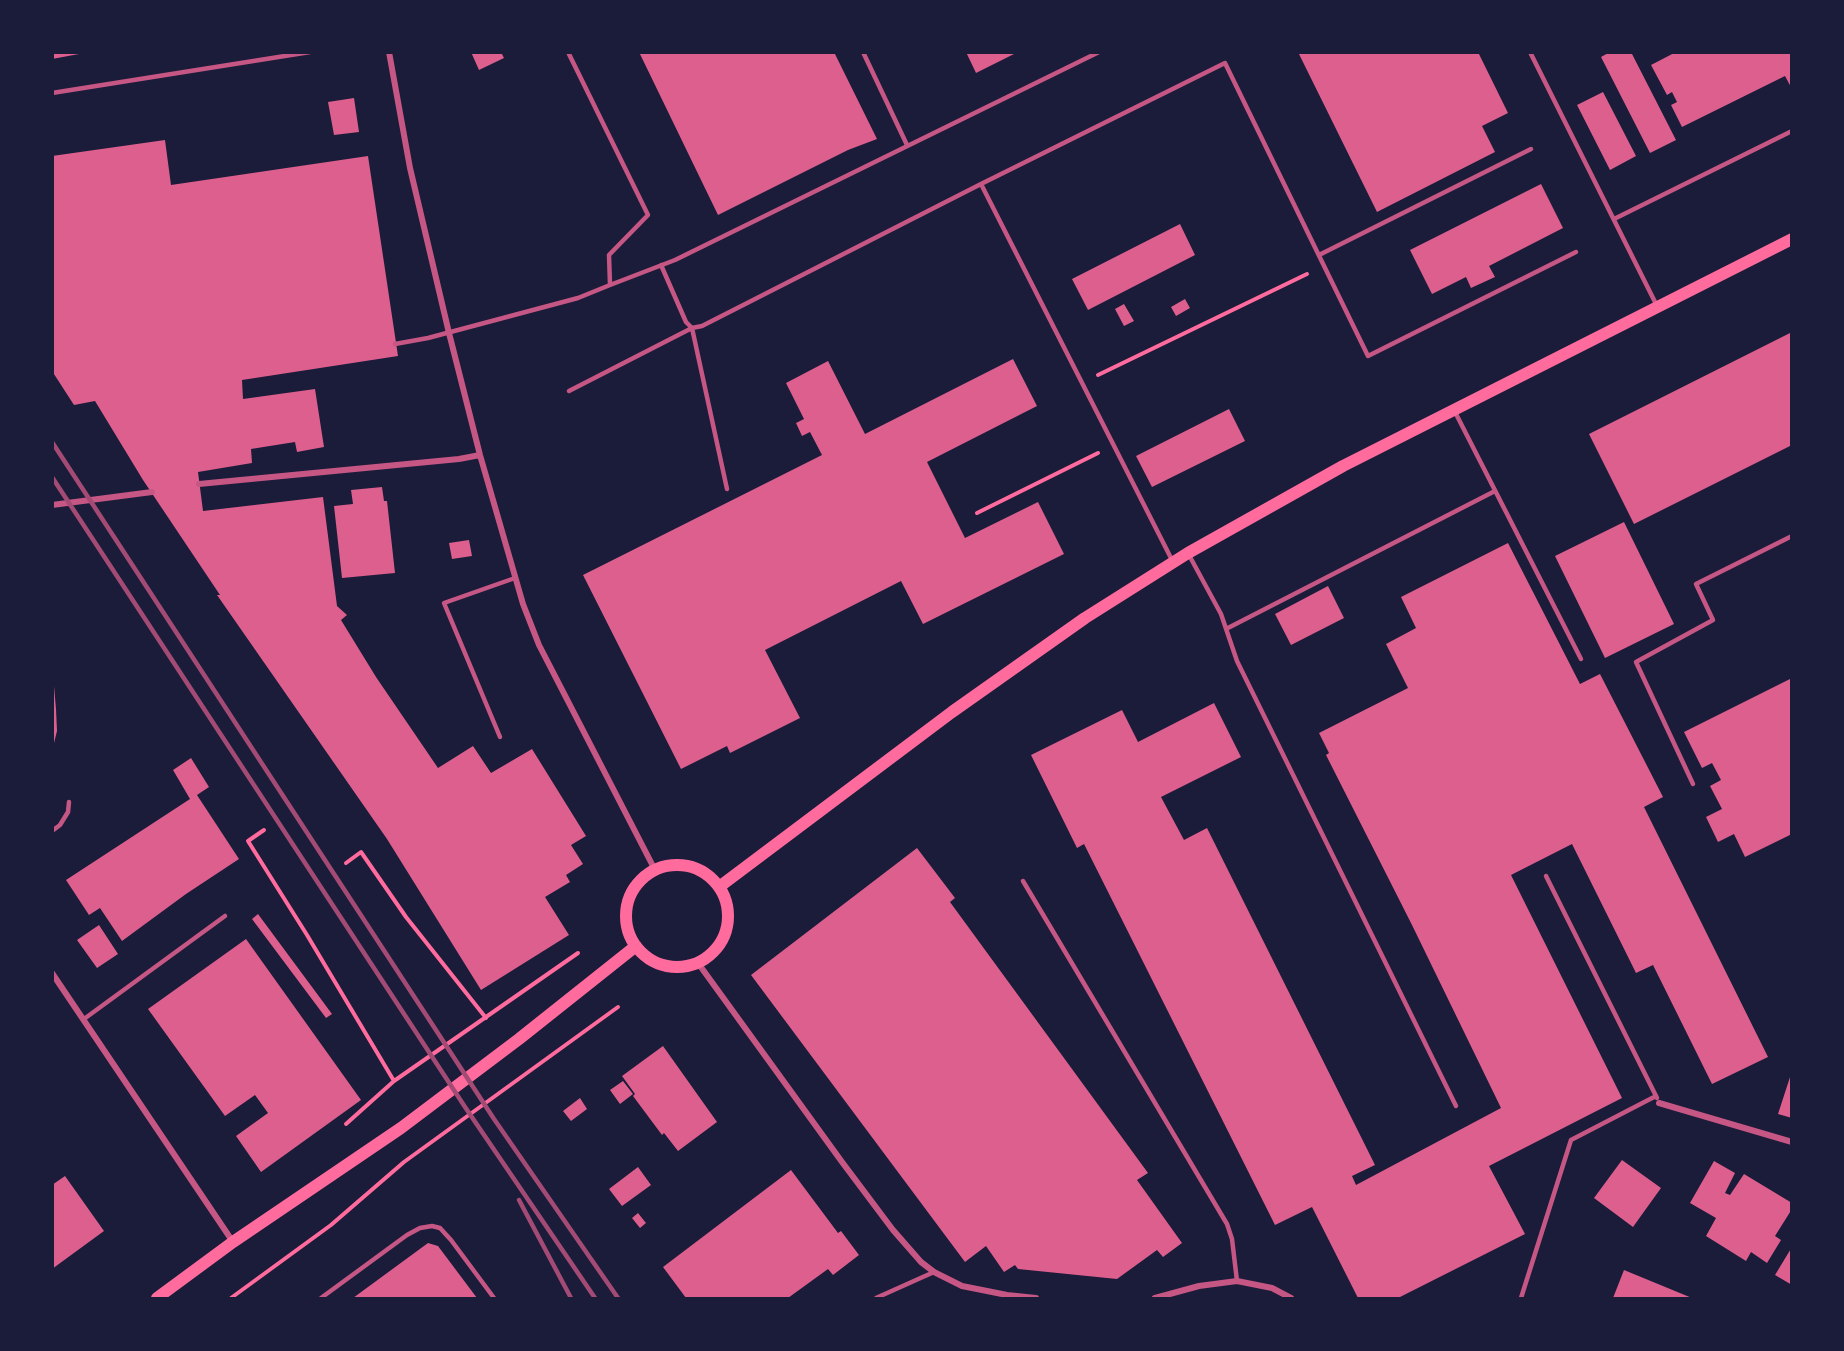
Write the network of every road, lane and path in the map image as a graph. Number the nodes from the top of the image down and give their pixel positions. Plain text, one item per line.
1 (310, 52) edge
2 (390, 52) edge
3 (568, 52) edge
4 (863, 52) edge
5 (1099, 52) edge
6 (1530, 52) edge
7 (52, 93) edge
8 (1791, 131) edge
9 (908, 146) junction
10 (1531, 149) dead end
11 (981, 184) junction
12 (1614, 219) junction
13 (1791, 238) edge
14 (1576, 252) dead end
15 (1319, 255) junction
16 (661, 265) junction
17 (1324, 266) junction
18 (610, 285) junction
19 (1657, 306) junction
20 (692, 328) junction
21 (449, 333) junction
22 (395, 344) dead end
23 (1082, 383) junction
24 (569, 391) dead end
25 (1454, 409) junction
26 (1113, 445) junction
27 (480, 455) junction
28 (199, 484) dead end
29 (727, 489) dead end
30 (1495, 491) junction
31 (152, 492) dead end
32 (52, 505) edge
33 (977, 513) dead end
34 (1791, 536) edge
35 (1188, 553) junction
36 (1173, 562) junction
37 (516, 578) junction
38 (1226, 629) junction
39 (1581, 659) dead end
40 (500, 737) dead end
41 (1693, 784) dead end
42 (69, 802) dead end
43 (264, 830) dead end
44 (52, 831) edge
45 (346, 863) dead end
46 (655, 870) junction
47 (1546, 876) dead end
48 (1023, 881) dead end
49 (719, 887) junction
50 (225, 916) dead end
51 (636, 946) junction
52 (578, 953) dead end
53 (698, 963) junction
54 (52, 973) edge
55 (618, 1007) dead end
56 (486, 1018) junction
57 (84, 1019) junction
58 (394, 1081) junction
59 (1656, 1096) junction
60 (1659, 1103) joint
61 (1456, 1106) dead end
62 (346, 1124) dead end
63 (1791, 1142) edge
64 (233, 1242) junction
65 (934, 1272) junction
66 (1237, 1281) junction
67 (156, 1299) edge
68 (231, 1299) edge
69 (321, 1299) edge
70 (494, 1299) edge
71 (876, 1299) edge
72 (1036, 1299) edge
73 (1155, 1299) edge
74 (1291, 1299) edge
75 (1521, 1299) edge

1 - 7 lane
2 - 21 street
3 - 18 lane
4 - 9 lane
5 - 9 lane
6 - 12 lane
8 - 12 lane
9 - 16 lane
10 - 15 lane
11 - 15 lane
11 - 20 lane
11 - 23 lane
12 - 19 lane
13 - 19 main road
14 - 17 lane
15 - 17 lane
16 - 18 lane
16 - 20 lane
17 - 23 path
18 - 21 lane
19 - 25 main road
20 - 24 lane
20 - 29 lane
21 - 22 lane
21 - 27 street
23 - 26 lane
25 - 30 lane
25 - 35 main road
26 - 33 path
26 - 36 lane
27 - 28 street
27 - 37 street
30 - 38 lane
30 - 39 lane
31 - 32 street
34 - 41 lane
35 - 36 main road
35 - 38 lane
36 - 49 main road
37 - 40 lane
37 - 46 street
38 - 61 lane
42 - 44 lane
43 - 58 path
45 - 56 path
46 - 49 main road
46 - 51 main road
47 - 59 lane
48 - 66 lane
49 - 53 main road
50 - 57 lane
51 - 53 main road
51 - 64 main road
52 - 56 path
53 - 65 street
54 - 57 street
55 - 68 path
56 - 58 path
57 - 64 street
58 - 62 path
59 - 60 lane
59 - 75 lane
60 - 63 street
64 - 67 main road
65 - 71 lane
65 - 72 street
66 - 73 street
66 - 74 street
69 - 70 lane

